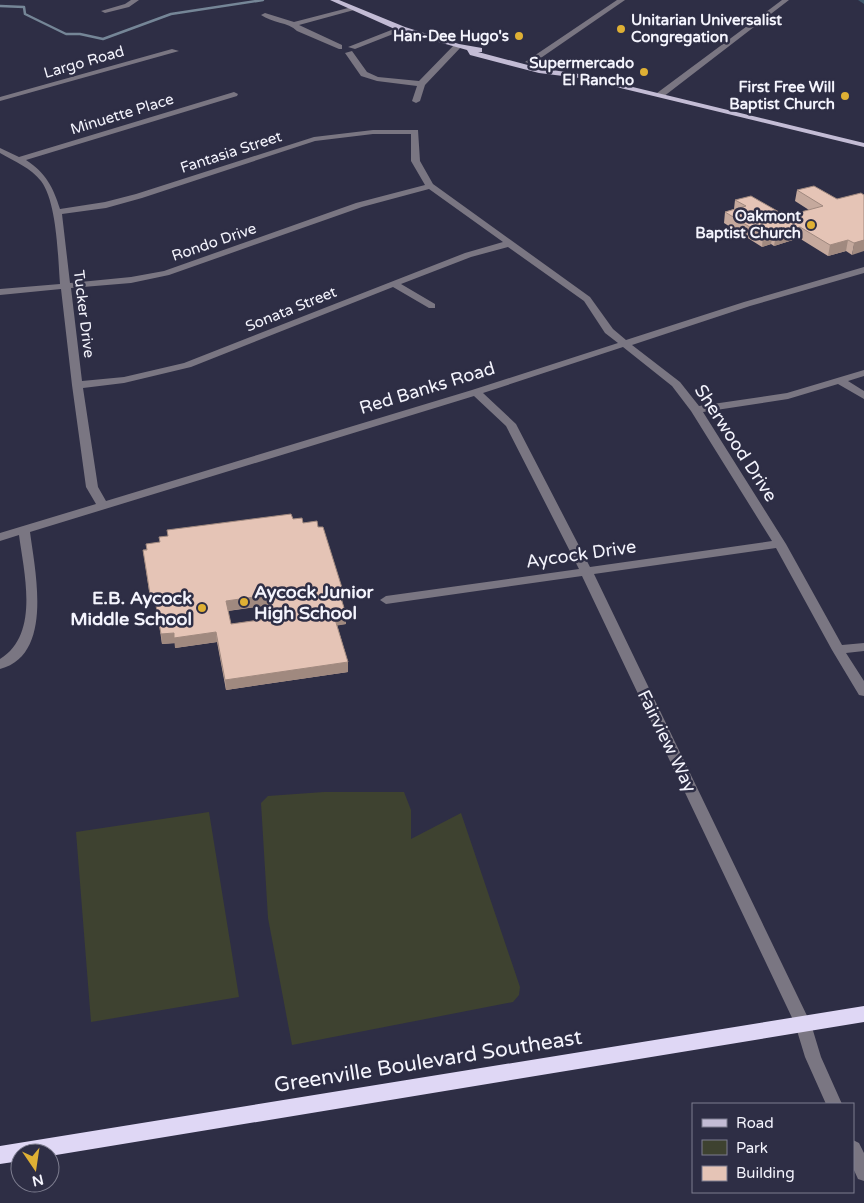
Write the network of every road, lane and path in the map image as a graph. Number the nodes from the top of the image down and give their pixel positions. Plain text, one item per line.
1 (136, 0) edge
2 (333, 0) edge
3 (622, 0) edge
4 (786, 0) edge
5 (352, 9) junction
6 (105, 11) dead end
7 (266, 15) dead end
8 (294, 24) junction
9 (402, 29) junction
10 (458, 46) junction
11 (351, 50) junction
12 (175, 51) dead end
13 (474, 52) junction
14 (529, 62) junction
15 (575, 74) junction
16 (421, 84) junction
17 (234, 94) dead end
18 (660, 95) junction
19 (0, 99) edge
20 (416, 100) dead end
21 (416, 132) joint
22 (864, 145) edge
23 (0, 150) edge
24 (18, 160) junction
25 (430, 186) junction
26 (57, 212) junction
27 (511, 243) junction
28 (864, 270) edge
29 (394, 284) junction
30 (64, 286) junction
31 (0, 292) edge
32 (432, 306) dead end
33 (623, 343) junction
34 (864, 373) edge
35 (840, 381) junction
36 (77, 385) junction
37 (476, 392) junction
38 (864, 396) edge
39 (696, 410) junction
40 (102, 505) junction
41 (24, 530) junction
42 (0, 537) edge
43 (780, 544) junction
44 (586, 571) junction
45 (386, 600) dead end
46 (864, 647) edge
47 (838, 650) junction
48 (0, 665) edge
49 (864, 692) edge
50 (864, 1014) edge
51 (803, 1024) junction
52 (834, 1103) edge
53 (854, 1150) edge
54 (0, 1155) edge
55 (864, 1173) edge

1 - 6 street
2 - 5 main road
3 - 14 street
4 - 18 street
5 - 8 street
5 - 9 main road
7 - 8 street
8 - 11 street
9 - 10 main road
9 - 11 street
10 - 13 main road
10 - 16 street
11 - 16 street
12 - 19 street, Largo Road
13 - 14 main road
13 - 15 main road
14 - 15 main road
15 - 18 main road
16 - 20 street
17 - 24 street, Minuette Place
18 - 22 main road
21 - 25 street, Sherwood Drive
21 - 26 street, Fantasia Street
23 - 24 street, Tucker Drive
24 - 26 street, Tucker Drive
25 - 27 street, Sherwood Drive
25 - 30 street, Rondo Drive
26 - 30 street, Tucker Drive
27 - 29 street, Sonata Street
27 - 33 street, Sherwood Drive
28 - 33 street, Red Banks Road
29 - 32 street
29 - 36 street, Sonata Street
30 - 31 street, Rondo Drive
30 - 36 street, Tucker Drive
33 - 37 street, Red Banks Road
33 - 39 street, Sherwood Drive
34 - 35 street
35 - 38 street
35 - 39 street
36 - 40 street, Tucker Drive
37 - 40 street, Red Banks Road
37 - 44 street, Fairview Way
39 - 43 street, Sherwood Drive
40 - 41 street, Red Banks Road
41 - 42 street, Red Banks Road
41 - 48 street
43 - 44 street, Aycock Drive
43 - 47 street, Sherwood Drive
44 - 45 street, Aycock Drive
44 - 51 street, Fairview Way
46 - 47 street
47 - 49 street, Sherwood Drive
50 - 51 highway, Greenville Boulevard Southeast
51 - 52 street, Fairview Way
51 - 54 highway, Greenville Boulevard Southeast
53 - 55 street

